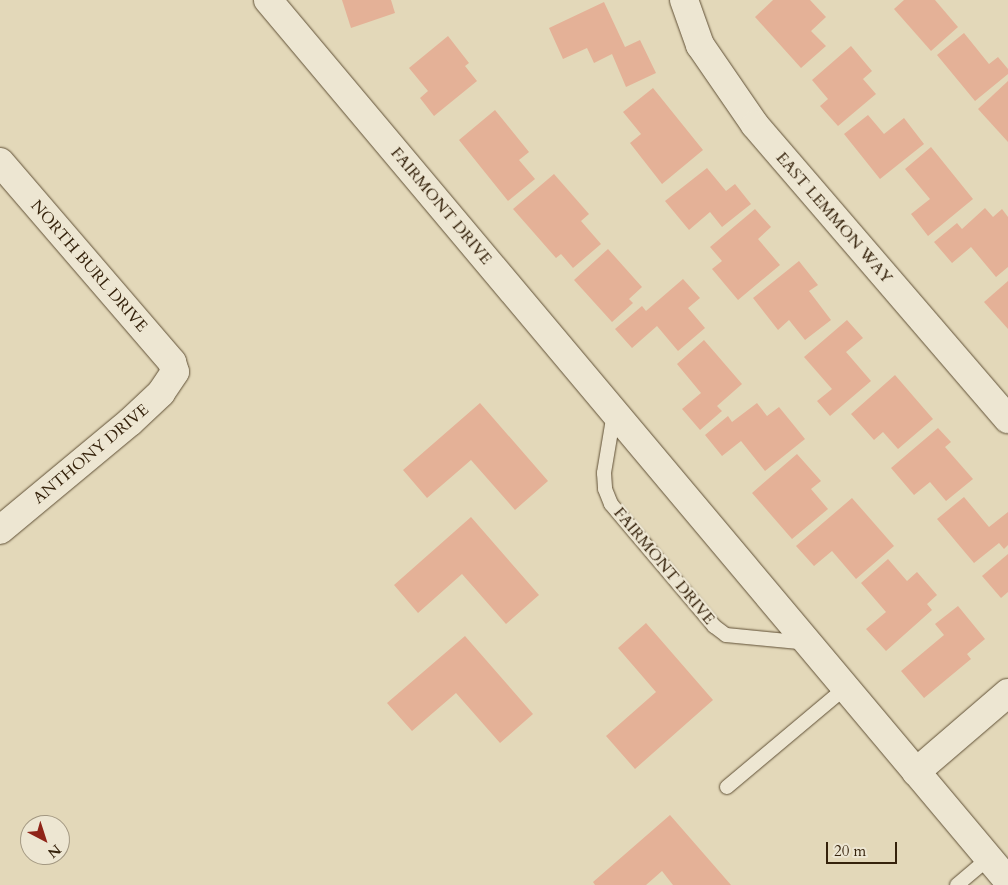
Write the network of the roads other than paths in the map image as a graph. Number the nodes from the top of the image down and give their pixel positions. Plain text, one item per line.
1 (268, 0) edge
2 (684, 0) edge
3 (0, 162) edge
4 (175, 372) joint
5 (614, 412) junction
6 (1008, 419) edge
7 (0, 530) edge
8 (808, 644) junction
9 (845, 688) junction
10 (1008, 693) edge
11 (916, 772) junction
12 (727, 787) dead end
13 (989, 858) junction
14 (1008, 881) edge
15 (957, 885) edge

1 - 5 street, FAIRMONT DRIVE
2 - 6 street, EAST LEMMON WAY
3 - 4 street, NORTH BURL DRIVE
4 - 7 street, ANTHONY DRIVE
5 - 8 street, FAIRMONT DRIVE
5 - 8 lane, FAIRMONT DRIVE
8 - 9 street, FAIRMONT DRIVE
9 - 11 street, FAIRMONT DRIVE
9 - 12 lane
10 - 11 street
11 - 13 street, FAIRMONT DRIVE
13 - 14 street, FAIRMONT DRIVE
13 - 15 lane

